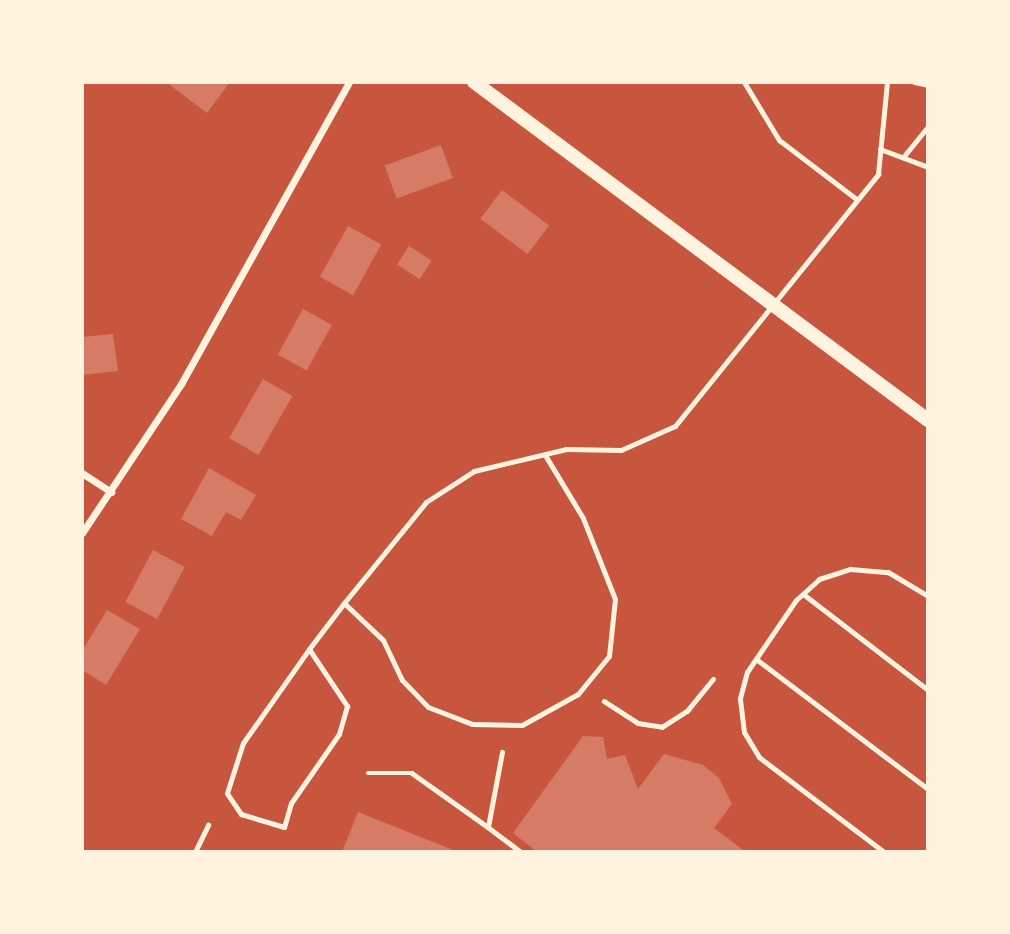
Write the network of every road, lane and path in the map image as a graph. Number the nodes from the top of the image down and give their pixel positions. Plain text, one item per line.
1 (349, 82) edge
2 (474, 82) edge
3 (744, 82) edge
4 (887, 82) edge
5 (914, 82) edge
6 (928, 85) edge
7 (928, 126) edge
8 (880, 149) junction
9 (904, 156) junction
10 (928, 167) edge
11 (855, 198) junction
12 (774, 303) junction
13 (928, 420) edge
14 (545, 455) junction
15 (82, 473) edge
16 (111, 492) junction
17 (82, 533) edge
18 (803, 594) junction
19 (928, 596) edge
20 (344, 603) junction
21 (309, 649) junction
22 (756, 659) junction
23 (713, 679) dead end
24 (928, 690) edge
25 (604, 701) dead end
26 (502, 752) dead end
27 (368, 773) dead end
28 (928, 789) edge
29 (208, 825) dead end
30 (488, 827) junction
31 (195, 852) edge
32 (521, 852) edge
33 (884, 852) edge

1 - 16 street
2 - 12 main road
3 - 11 lane
4 - 8 lane
5 - 6 lane
7 - 9 lane
8 - 9 lane
8 - 11 lane
9 - 10 lane
11 - 12 lane
12 - 13 main road
12 - 14 lane
14 - 20 lane
14 - 20 lane
15 - 16 street
16 - 17 street
18 - 19 lane
18 - 22 lane
18 - 24 lane
20 - 21 lane
21 - 21 lane
22 - 28 lane
22 - 33 lane
23 - 25 path
26 - 30 path
27 - 30 path
29 - 31 path
30 - 32 path

